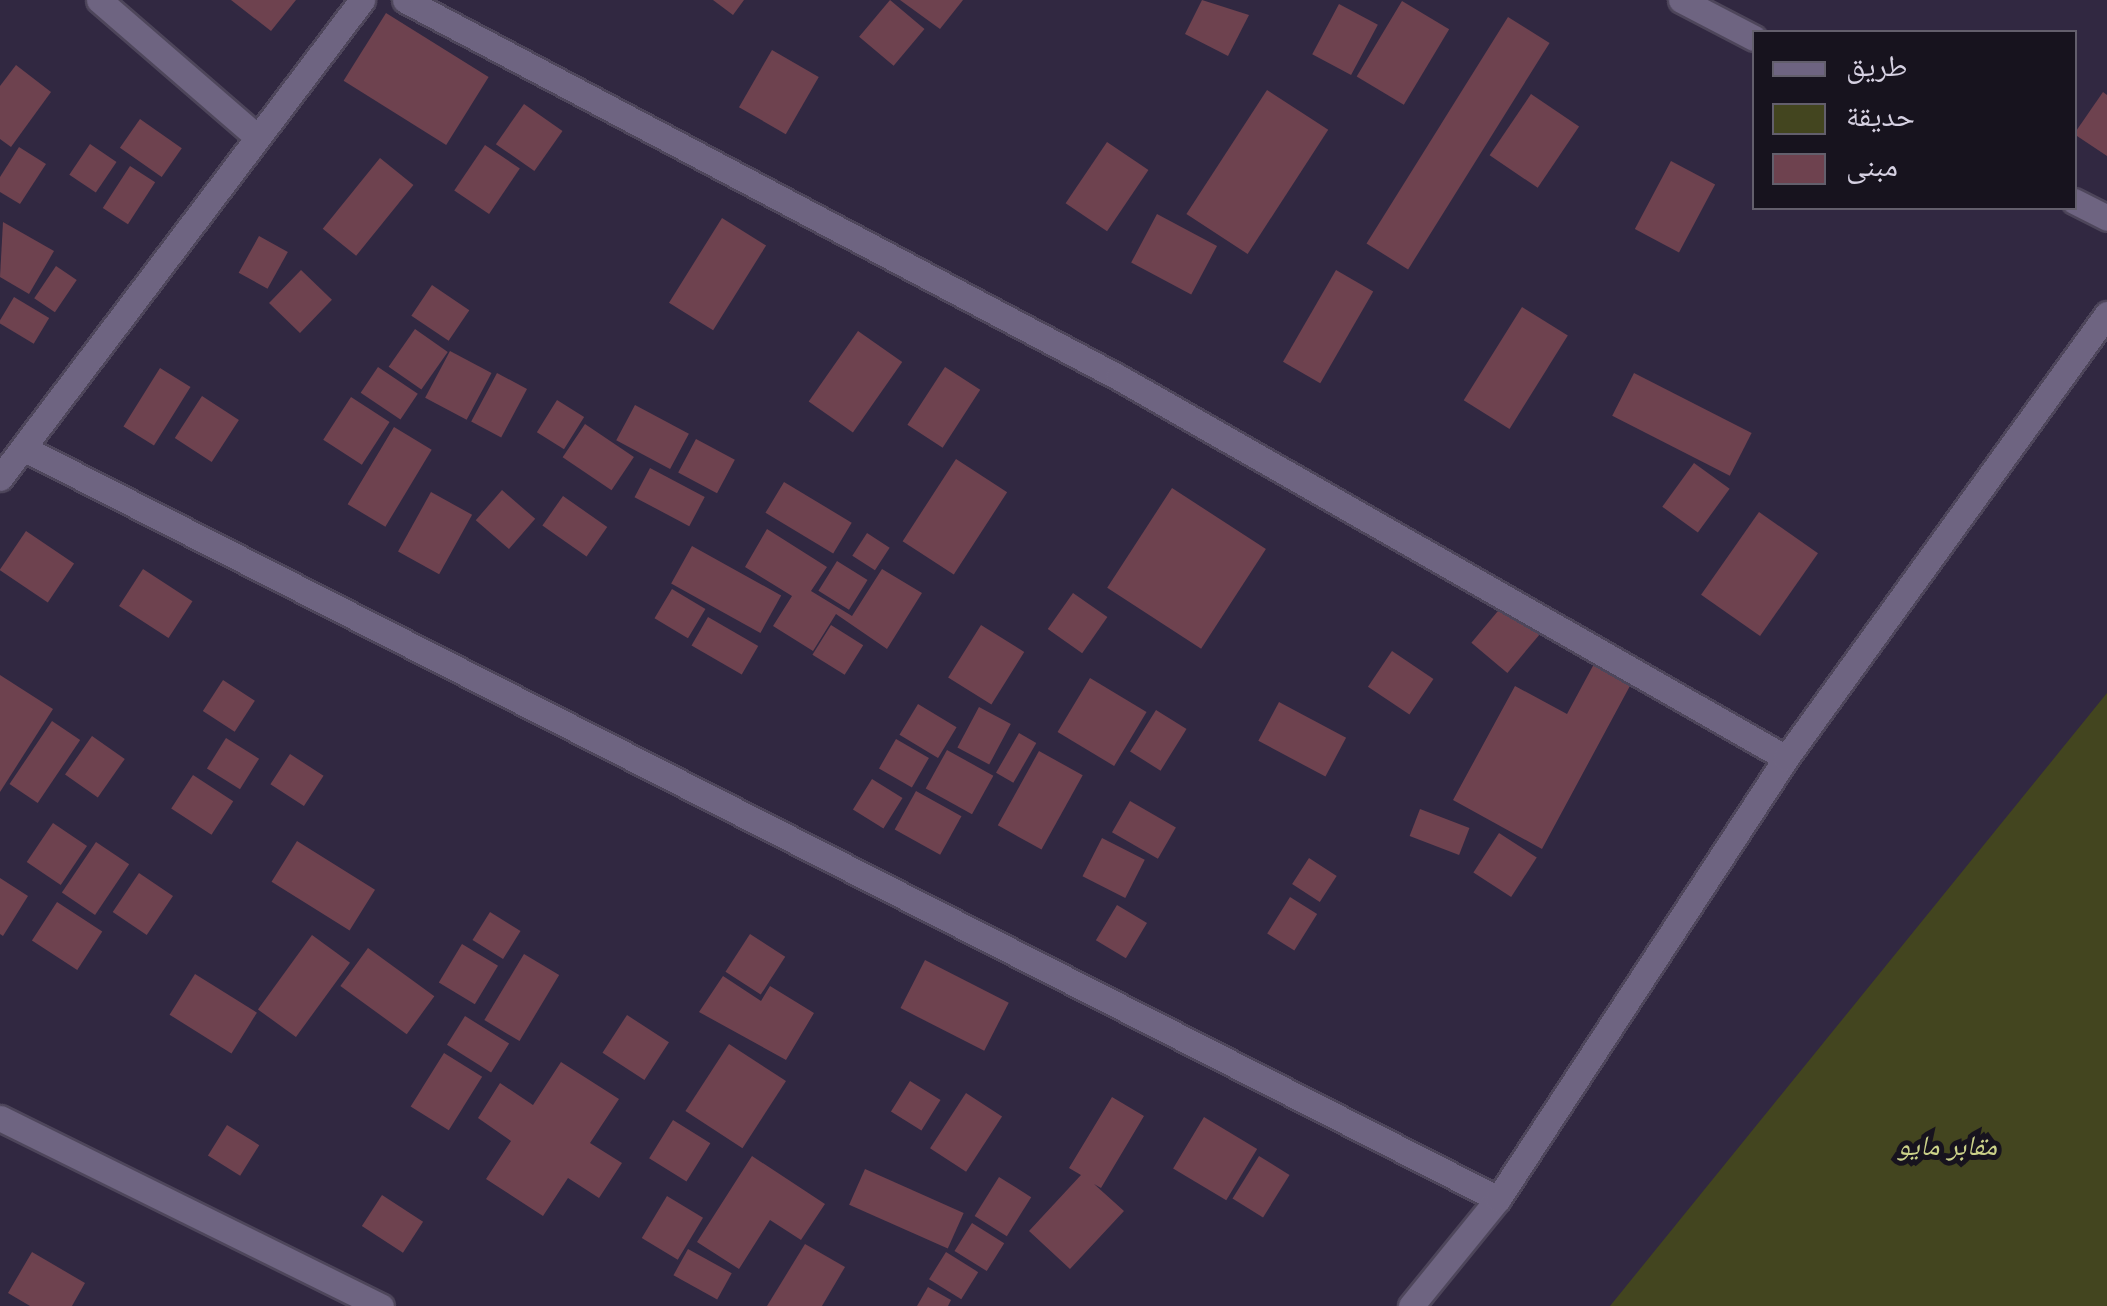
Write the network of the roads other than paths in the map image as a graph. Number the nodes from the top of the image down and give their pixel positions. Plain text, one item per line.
1 (98, 0) edge
2 (362, 0) edge
3 (405, 0) edge
4 (1680, 0) edge
5 (1752, 37) edge
6 (256, 136) junction
7 (2077, 203) edge
8 (2107, 218) edge
9 (2107, 314) edge
10 (23, 448) junction
11 (0, 478) edge
12 (1786, 758) junction
13 (0, 1118) edge
14 (1498, 1199) junction
15 (382, 1306) edge
16 (1411, 1306) edge

1 - 6 street
2 - 6 street
3 - 12 street
4 - 5 street
6 - 10 street
7 - 8 street
9 - 12 street
10 - 11 street
10 - 14 street
12 - 14 street
13 - 15 street
14 - 16 street

